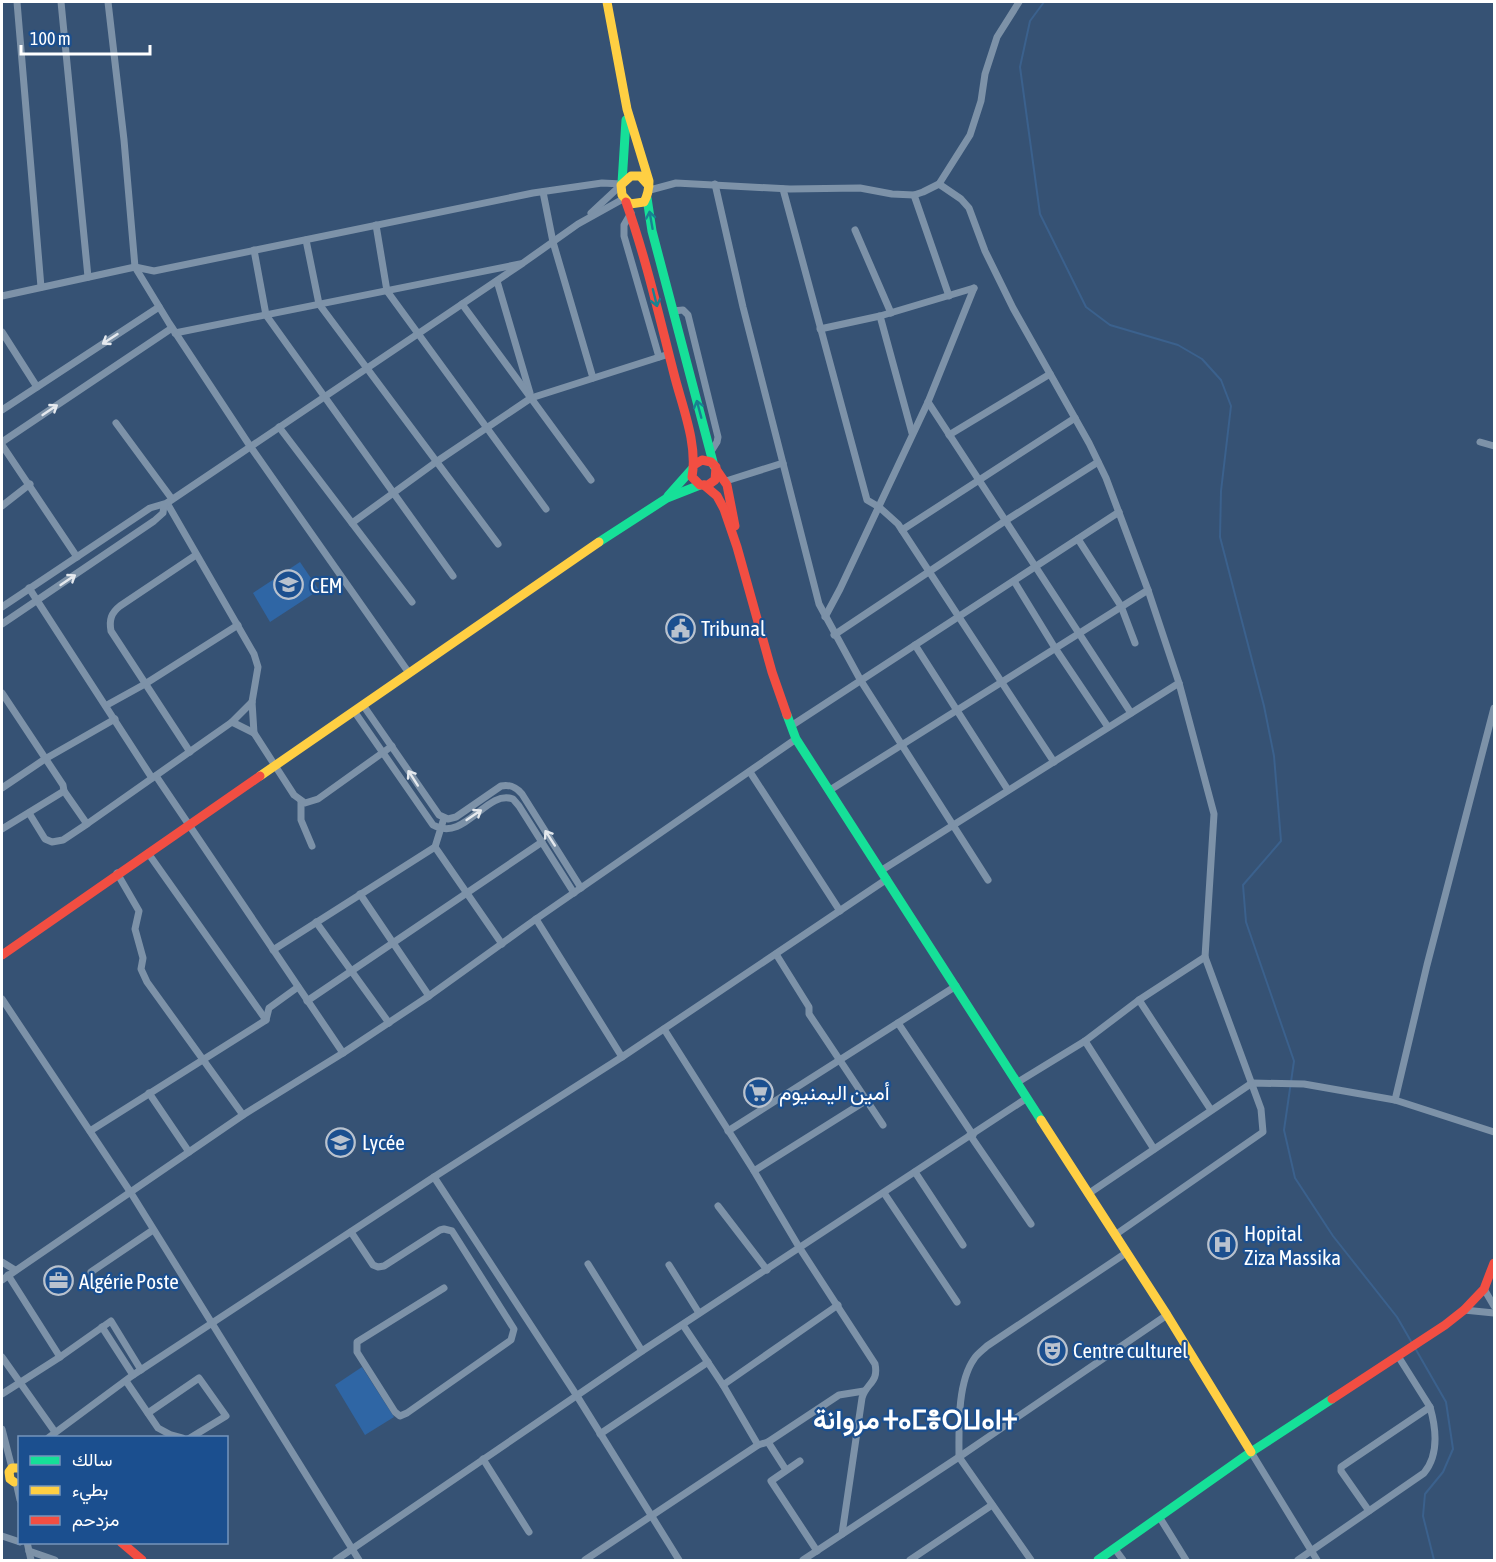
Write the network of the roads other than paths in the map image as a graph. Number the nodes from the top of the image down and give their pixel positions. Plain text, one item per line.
1 (17, 2) edge
2 (61, 2) edge
3 (108, 2) edge
4 (607, 2) edge
5 (1019, 2) edge
6 (626, 105) junction
7 (622, 184) junction
8 (715, 184) junction
9 (939, 184) junction
10 (783, 189) junction
11 (649, 191) junction
12 (543, 192) junction
13 (914, 195) junction
14 (624, 200) junction
15 (630, 213) junction
16 (578, 224) junction
17 (376, 225) junction
18 (855, 230) dead end
19 (306, 240) junction
20 (553, 242) junction
21 (254, 250) junction
22 (523, 263) junction
23 (135, 267) junction
24 (88, 277) junction
25 (497, 281) junction
26 (42, 287) junction
27 (387, 291) junction
28 (2, 296) edge
29 (949, 296) junction
30 (319, 304) junction
31 (462, 304) junction
32 (159, 307) junction
33 (891, 313) junction
34 (266, 315) junction
35 (880, 316) junction
36 (820, 328) junction
37 (173, 330) junction
38 (2, 332) edge
39 (418, 333) junction
40 (664, 356) junction
41 (366, 368) junction
42 (1050, 374) junction
43 (594, 378) junction
44 (37, 387) junction
45 (324, 397) junction
46 (531, 398) junction
47 (928, 402) junction
48 (2, 410) edge
49 (1075, 418) junction
50 (116, 423) dead end
51 (279, 427) junction
52 (487, 427) junction
53 (912, 433) junction
54 (950, 435) junction
55 (1480, 442) dead end
56 (2, 444) edge
57 (250, 446) junction
58 (1494, 446) edge
59 (436, 462) junction
60 (1098, 462) junction
61 (783, 464) junction
62 (693, 467) junction
63 (715, 467) junction
64 (978, 479) junction
65 (591, 480) dead end
66 (726, 481) junction
67 (30, 484) junction
68 (702, 485) junction
69 (393, 492) junction
70 (2, 496) edge
71 (667, 498) junction
72 (168, 502) junction
73 (4, 505) edge
74 (879, 507) junction
75 (546, 509) dead end
76 (1119, 512) junction
77 (1005, 521) junction
78 (352, 523) junction
79 (902, 530) junction
80 (1078, 539) junction
81 (498, 544) dead end
82 (737, 547) junction
83 (196, 555) junction
84 (77, 557) junction
85 (1036, 567) junction
86 (930, 572) junction
87 (453, 576) dead end
88 (1014, 581) junction
89 (29, 588) junction
90 (1148, 590) junction
91 (37, 600) junction
92 (412, 602) dead end
93 (1121, 606) junction
94 (2, 607) edge
95 (825, 617) junction
96 (959, 617) junction
97 (2, 624) edge
98 (238, 625) junction
99 (1079, 633) junction
100 (834, 635) junction
101 (1135, 643) dead end
102 (915, 645) junction
103 (1055, 648) junction
104 (409, 673) junction
105 (861, 681) junction
106 (1002, 682) junction
107 (1179, 683) junction
108 (145, 684) junction
109 (2, 693) edge
110 (252, 702) junction
111 (107, 705) junction
112 (363, 705) junction
113 (1494, 708) edge
114 (958, 709) junction
115 (354, 711) junction
116 (1131, 712) junction
117 (115, 719) junction
118 (232, 723) junction
119 (791, 726) junction
120 (1108, 727) junction
121 (254, 733) junction
122 (796, 739) junction
123 (901, 745) junction
124 (392, 746) junction
125 (190, 752) junction
126 (382, 753) junction
127 (45, 759) junction
128 (1053, 762) junction
129 (276, 766) junction
130 (750, 772) junction
131 (154, 777) junction
132 (2, 788) edge
133 (830, 790) junction
134 (1008, 790) junction
135 (64, 791) junction
136 (301, 801) junction
137 (29, 813) junction
138 (444, 818) junction
139 (87, 824) junction
140 (953, 825) junction
141 (189, 826) junction
142 (2, 827) edge
143 (442, 829) junction
144 (542, 842) junction
145 (312, 846) dead end
146 (435, 847) junction
147 (148, 853) junction
148 (117, 873) junction
149 (885, 874) junction
150 (988, 880) dead end
151 (581, 888) junction
152 (574, 893) junction
153 (360, 894) junction
154 (468, 894) junction
155 (840, 911) junction
156 (536, 919) junction
157 (316, 922) junction
158 (394, 944) junction
159 (502, 944) junction
160 (273, 950) junction
161 (776, 954) junction
162 (2, 955) edge
163 (1205, 957) junction
164 (351, 971) junction
165 (956, 986) junction
166 (298, 987) junction
167 (429, 996) junction
168 (2, 999) edge
169 (1139, 1000) junction
170 (307, 1001) junction
171 (266, 1020) junction
172 (389, 1023) junction
173 (898, 1023) junction
174 (664, 1029) junction
175 (1084, 1041) junction
176 (343, 1053) junction
177 (622, 1057) junction
178 (204, 1059) junction
179 (840, 1059) junction
180 (1018, 1082) junction
181 (1252, 1083) junction
182 (149, 1093) junction
183 (1026, 1098) junction
184 (867, 1100) junction
185 (1395, 1100) junction
186 (1211, 1110) junction
187 (243, 1115) junction
188 (883, 1125) dead end
189 (90, 1131) junction
190 (728, 1131) junction
191 (1494, 1132) edge
192 (971, 1135) junction
193 (1154, 1149) junction
194 (189, 1152) junction
195 (754, 1171) junction
196 (915, 1172) junction
197 (434, 1177) junction
198 (131, 1193) junction
199 (884, 1193) junction
200 (1088, 1194) junction
201 (718, 1206) dead end
202 (1031, 1224) dead end
203 (153, 1230) junction
204 (351, 1232) junction
205 (1114, 1235) junction
206 (963, 1245) dead end
207 (799, 1247) junction
208 (1126, 1253) junction
209 (2, 1262) edge
210 (1494, 1263) edge
211 (588, 1264) dead end
212 (669, 1265) dead end
213 (15, 1270) junction
214 (767, 1270) junction
215 (91, 1272) dead end
216 (8, 1275) junction
217 (2, 1280) edge
218 (444, 1288) dead end
219 (1484, 1289) junction
220 (957, 1302) dead end
221 (838, 1305) junction
222 (1494, 1306) edge
223 (1464, 1310) junction
224 (699, 1313) junction
225 (1494, 1313) edge
226 (1167, 1315) junction
227 (213, 1324) junction
228 (683, 1325) junction
229 (102, 1328) junction
230 (642, 1351) junction
231 (1398, 1356) junction
232 (2, 1357) edge
233 (60, 1357) junction
234 (708, 1362) junction
235 (141, 1370) junction
236 (133, 1375) junction
237 (126, 1381) junction
238 (19, 1383) junction
239 (723, 1385) junction
240 (864, 1391) junction
241 (2, 1394) edge
242 (576, 1396) junction
243 (1431, 1407) junction
244 (148, 1413) junction
245 (2, 1429) edge
246 (55, 1432) junction
247 (600, 1434) junction
248 (49, 1436) edge
249 (176, 1436) edge
250 (192, 1436) edge
251 (768, 1442) junction
252 (758, 1445) junction
253 (1251, 1452) junction
254 (959, 1457) junction
255 (483, 1459) junction
256 (800, 1461) dead end
257 (13, 1468) edge
258 (786, 1470) junction
259 (2, 1480) edge
260 (17, 1482) edge
261 (992, 1505) junction
262 (1369, 1511) junction
263 (651, 1517) junction
264 (1160, 1518) junction
265 (529, 1532) dead end
266 (842, 1534) junction
267 (2, 1536) edge
268 (18, 1542) edge
269 (25, 1544) edge
270 (123, 1544) edge
271 (1116, 1549) junction
272 (352, 1550) junction
273 (817, 1551) junction
274 (1311, 1552) junction
275 (31, 1560) edge
276 (55, 1560) edge
277 (142, 1560) edge
278 (336, 1560) edge
279 (359, 1560) edge
280 (585, 1560) edge
281 (679, 1560) edge
282 (803, 1560) edge
283 (910, 1560) edge
284 (1031, 1560) edge
285 (1098, 1560) edge
286 (1123, 1560) edge
287 (1186, 1560) edge
288 (1298, 1560) edge
289 (1317, 1560) edge

1 - 26 street
2 - 24 street
3 - 23 street
4 - 6 main road
5 - 9 street
6 - 7 main road
6 - 11 main road
7 - 11 main road
7 - 12 street
7 - 14 main road
7 - 16 street
8 - 10 street
8 - 11 street
8 - 61 street
9 - 13 street
9 - 42 street
10 - 13 street
10 - 36 street
11 - 14 main road
63 -> 11 main road
12 - 17 street
12 - 20 street
13 - 29 street
14 - 15 main road
14 - 16 street
15 -> 40 main road
15 - 40 street
16 - 20 street
17 - 19 street
17 - 27 street
18 - 33 street
19 - 21 street
19 - 30 street
20 - 22 street
20 - 43 street
21 - 23 street
21 - 34 street
22 - 25 street
22 - 27 street
23 - 24 street
23 - 32 street
24 - 26 street
25 - 31 street
25 - 46 street
26 - 28 street
27 - 30 street
27 - 39 street
29 - 33 street
29 - 47 street
30 - 34 street
30 - 41 street
31 - 39 street
31 - 46 street
32 - 37 street
32 -> 44 street
33 - 35 street
34 - 37 street
34 - 45 street
35 - 36 street
35 - 53 street
36 - 74 street
56 -> 37 street
37 - 57 street
38 - 44 street
39 - 41 street
39 - 52 street
40 - 43 street
40 - 62 main road
41 - 45 street
41 - 59 street
42 - 49 street
42 - 54 street
43 - 46 street
44 - 48 street
45 - 51 street
45 - 69 street
46 - 52 street
46 - 65 street
47 - 53 street
47 - 54 street
49 - 60 street
49 - 64 street
50 - 72 street
51 - 57 street
51 - 78 street
52 - 59 street
52 - 75 street
53 - 74 street
54 - 64 street
55 - 58 street
56 - 67 street
57 - 72 street
57 - 104 street
59 - 69 street
59 - 81 street
60 - 76 street
60 - 77 street
61 - 66 street
61 - 95 street
62 - 63 main road
62 - 68 main road
62 - 71 main road
63 - 66 main road
63 - 68 main road
64 - 77 street
64 - 79 street
66 - 82 main road
67 - 73 street
67 - 84 street
68 - 71 main road
68 - 82 main road
69 - 78 street
69 - 87 street
70 - 73 street
71 - 104 main road
72 - 83 street
72 - 84 street
91 -> 72 street
74 - 79 street
74 - 95 street
76 - 80 street
76 - 90 street
77 - 85 street
77 - 86 street
78 - 92 street
79 - 86 street
80 - 85 street
80 - 93 street
82 - 119 main road
83 - 98 street
83 - 108 street
84 - 89 street
85 - 88 street
85 - 99 street
86 - 96 street
86 - 100 street
88 - 96 street
88 - 103 street
89 - 91 street
89 - 94 street
90 - 93 street
90 - 107 street
91 - 97 street
91 - 111 street
93 - 99 street
93 - 101 street
95 - 100 street
96 - 102 street
96 - 106 street
98 - 108 street
98 - 110 street
99 - 103 street
99 - 116 street
100 - 105 street
102 - 105 street
102 - 114 street
103 - 106 street
103 - 120 street
104 - 112 main road
105 - 119 street
105 - 123 street
106 - 114 street
106 - 128 street
107 - 116 street
107 - 163 street
108 - 111 street
108 - 125 street
109 - 127 street
110 - 118 street
110 - 121 street
111 - 117 street
112 - 115 main road
112 - 124 street
113 - 185 street
114 - 123 street
114 - 134 street
115 - 126 street
115 - 129 main road
116 - 120 street
117 - 127 street
117 - 131 street
118 - 121 street
118 - 125 street
119 - 122 main road
120 - 128 street
121 - 129 street
122 - 130 street
122 - 133 main road
123 - 133 street
123 - 140 street
124 - 126 street
138 -> 124 street
125 - 131 street
126 - 136 street
126 - 143 street
127 - 132 street
127 - 135 street
128 - 134 street
129 - 136 street
129 - 141 main road
130 - 151 street
130 - 155 street
131 - 139 street
131 - 141 street
133 - 149 main road
134 - 140 street
135 - 137 street
135 - 139 street
136 - 145 street
137 - 139 street
137 - 142 street
138 - 143 street
151 -> 138 street
140 - 149 street
140 - 150 street
141 - 147 main road
141 - 160 street
143 -> 144 street
143 - 146 street
144 - 152 street
144 - 154 street
146 - 153 street
146 - 154 street
147 - 148 main road
147 - 171 street
148 - 162 main road
148 - 178 street
149 - 155 street
149 - 165 main road
151 - 152 street
152 - 156 street
153 - 157 street
153 - 158 street
154 - 158 street
154 - 159 street
155 - 161 street
156 - 159 street
156 - 177 street
157 - 160 street
157 - 164 street
158 - 164 street
158 - 167 street
159 - 167 street
160 - 166 street
161 - 174 street
161 - 179 street
163 - 169 street
163 - 181 street
164 - 170 street
164 - 172 street
165 - 173 street
165 - 180 main road
166 - 170 street
166 - 171 street
167 - 172 street
168 - 189 street
169 - 175 street
169 - 186 street
170 - 176 street
171 - 178 street
172 - 176 street
173 - 179 street
173 - 192 street
174 - 177 street
174 - 190 street
175 - 180 street
175 - 193 street
176 - 187 street
177 - 197 street
178 - 182 street
178 - 187 street
179 - 184 street
179 - 190 street
180 - 183 main road
181 - 185 street
181 - 186 street
181 - 205 street
182 - 189 street
182 - 194 street
183 - 192 street
183 - 200 main road
184 - 188 street
184 - 195 street
185 - 191 street
186 - 193 street
187 - 194 street
189 - 198 street
190 - 195 street
192 - 196 street
192 - 202 street
193 - 200 street
194 - 198 street
195 - 207 street
196 - 199 street
196 - 206 street
197 - 204 street
197 - 242 street
198 - 203 street
198 - 213 street
199 - 207 street
199 - 220 street
200 - 205 main road
201 - 214 street
203 - 215 street
203 - 227 street
204 - 218 street
204 - 227 street
205 - 208 main road
207 - 214 street
207 - 221 street
208 - 226 main road
208 - 254 street
209 - 213 street
210 - 219 main road
211 - 230 street
212 - 224 street
213 - 216 street
214 - 224 street
216 - 217 street
216 - 233 street
219 - 222 street
219 - 223 main road
221 - 239 street
221 - 240 street
223 - 225 street
223 - 231 main road
224 - 228 street
226 - 253 main road
226 - 254 street
227 - 235 street
227 - 272 street
228 - 230 street
228 - 234 street
229 - 233 street
229 - 235 street
229 - 236 street
230 - 242 street
231 - 243 street
231 - 253 main road
232 - 238 street
233 - 238 street
234 - 239 street
234 - 247 street
235 - 236 street
236 - 237 street
237 - 244 street
237 - 246 street
238 - 241 street
238 - 246 street
239 - 252 street
240 - 251 street
240 - 266 street
242 - 247 street
242 - 255 street
243 - 262 street
243 - 262 street
244 - 249 street
244 - 250 street
245 - 257 street
246 - 248 street
247 - 263 street
251 - 252 street
251 - 258 street
252 - 263 street
253 - 264 main road
253 - 274 street
254 - 261 street
254 - 266 street
255 - 265 street
255 - 272 street
256 - 258 street
257 - 260 main road
258 - 273 street
259 - 260 main road
261 - 283 street
261 - 284 street
262 - 274 street
263 - 280 street
263 - 281 street
264 - 271 main road
264 - 287 street
266 - 273 street
267 - 268 street
269 - 275 street
269 - 276 street
270 - 277 main road
271 - 285 main road
271 - 286 street
272 - 278 street
272 - 279 street
273 - 282 street
274 - 288 street
274 - 289 street

